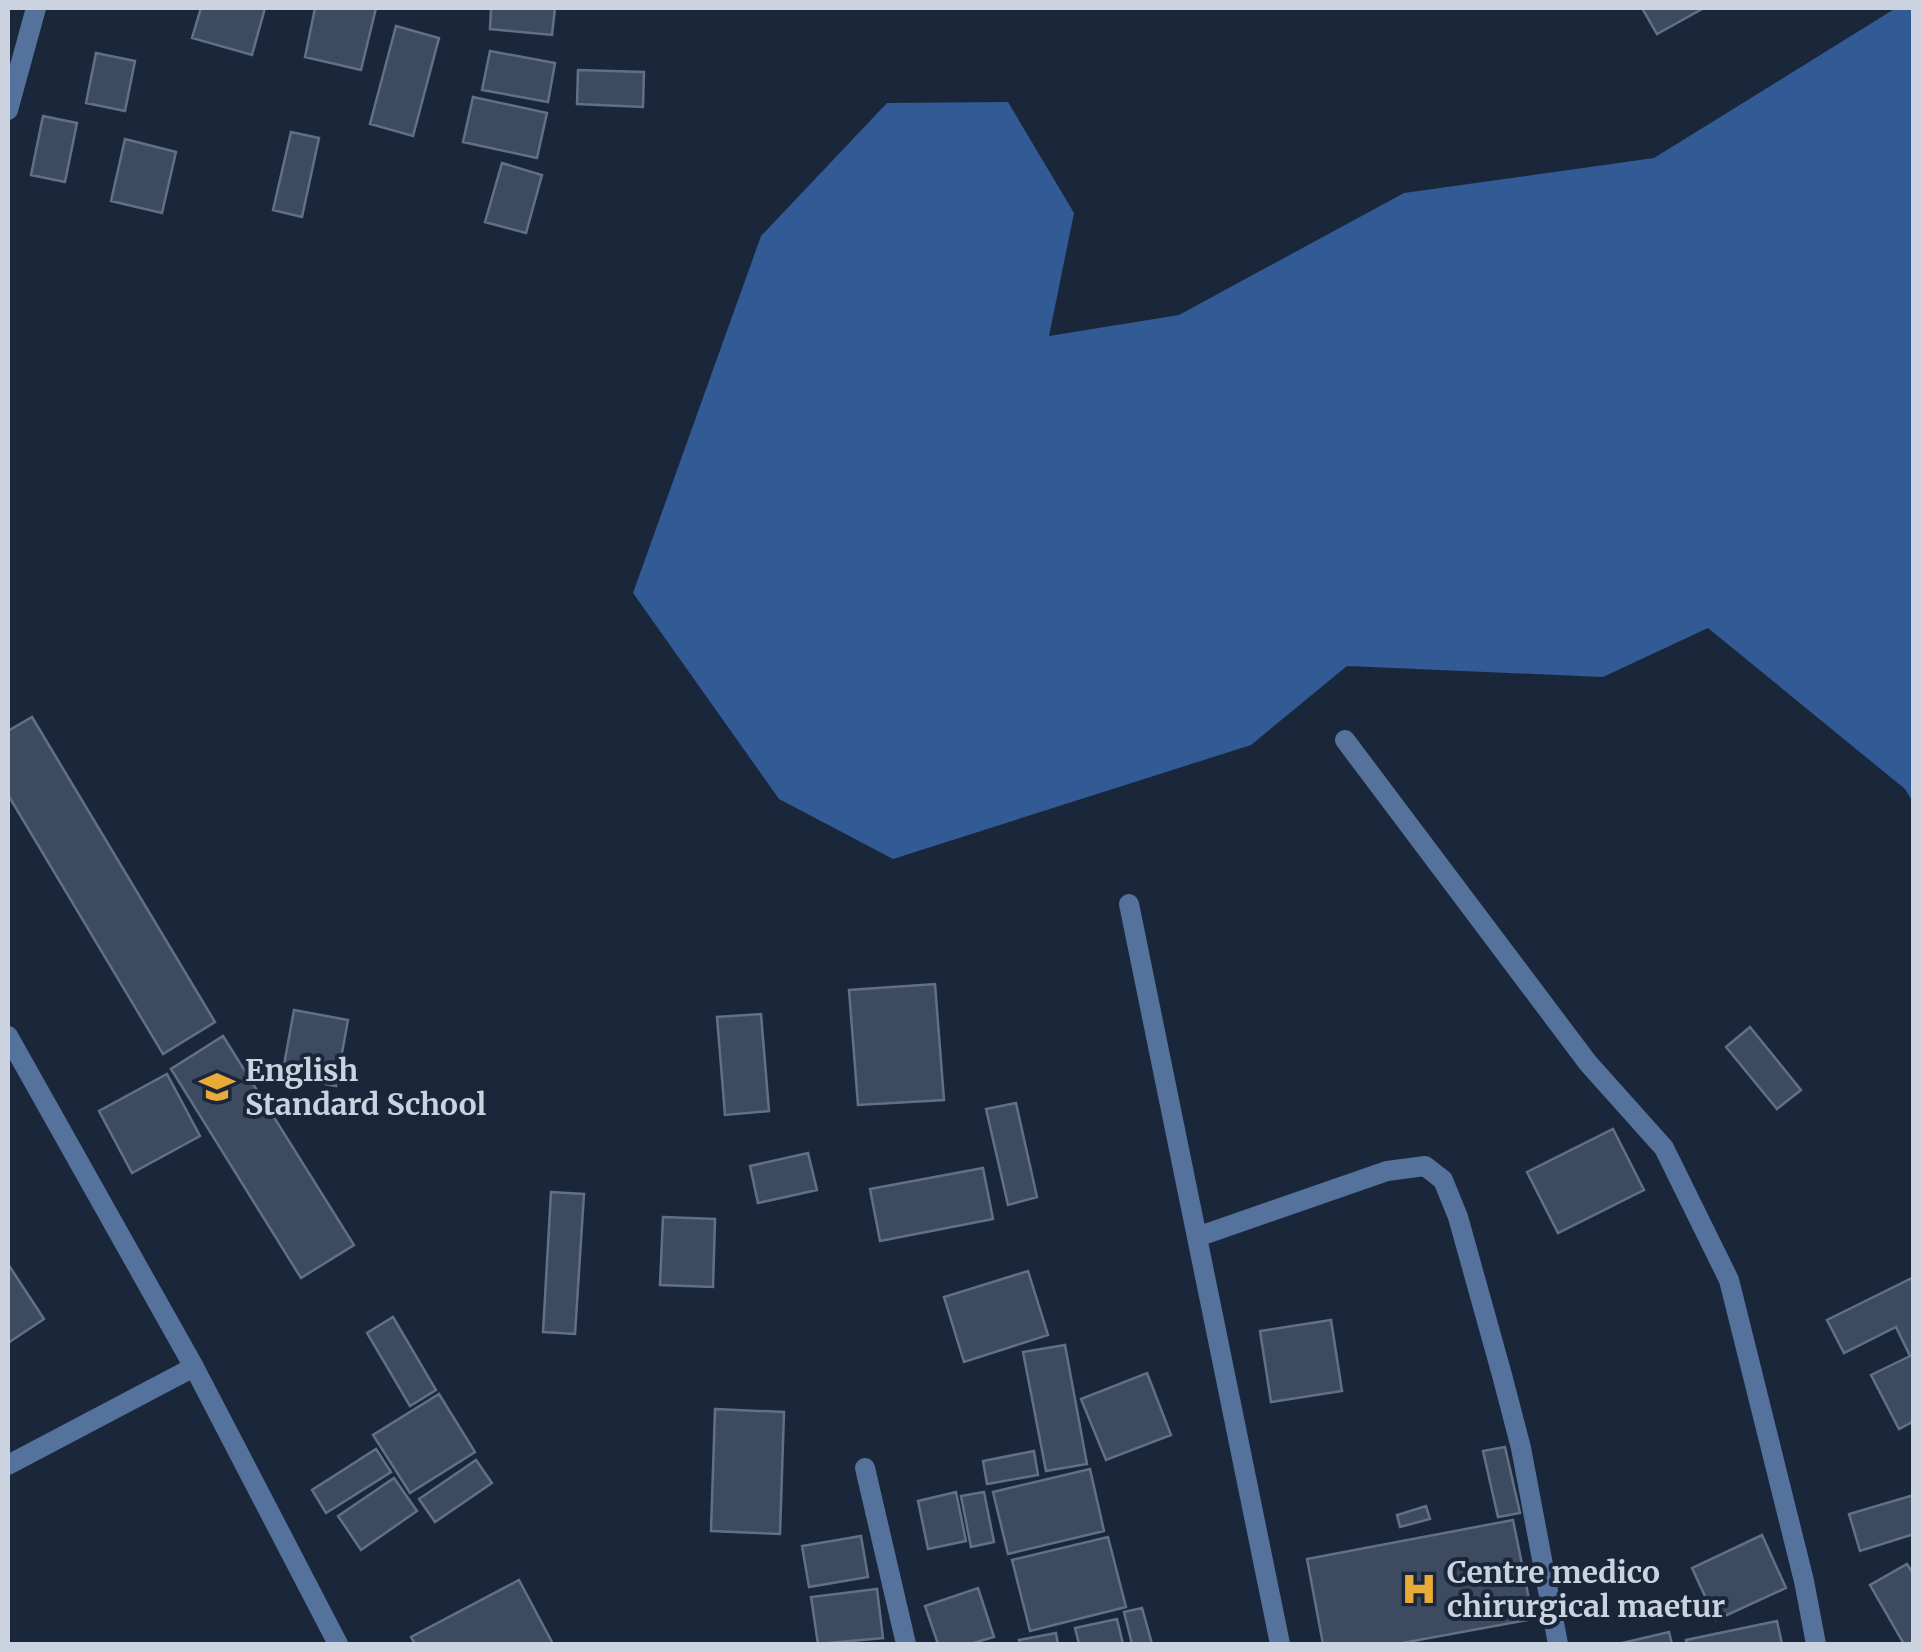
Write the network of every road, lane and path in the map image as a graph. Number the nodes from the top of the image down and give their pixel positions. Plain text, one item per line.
1 (36, 8) edge
2 (8, 110) edge
3 (1345, 740) dead end
4 (1129, 904) dead end
5 (8, 1036) edge
6 (1196, 1238) junction
7 (194, 1367) junction
8 (8, 1465) edge
9 (865, 1468) dead end
10 (338, 1644) edge
11 (906, 1644) edge
12 (1280, 1644) edge
13 (1558, 1644) edge
14 (1816, 1644) edge

1 - 2 street
3 - 14 street
4 - 6 street
5 - 7 street
6 - 12 street
6 - 13 street
7 - 8 street
7 - 10 street
9 - 11 street

